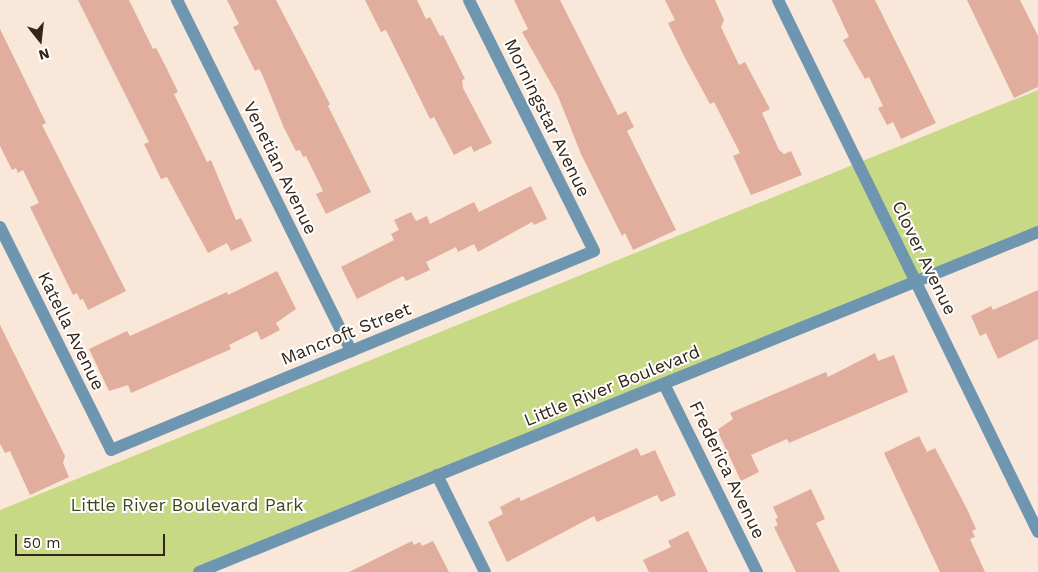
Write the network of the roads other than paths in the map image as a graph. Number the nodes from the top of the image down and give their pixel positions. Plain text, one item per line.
1 (177, 0) edge
2 (469, 0) edge
3 (778, 0) edge
4 (0, 227) edge
5 (1038, 232) edge
6 (594, 251) joint
7 (915, 280) junction
8 (351, 351) junction
9 (664, 384) junction
10 (111, 450) joint
11 (437, 475) junction
12 (1038, 532) edge
13 (208, 570) edge
14 (485, 572) edge
15 (757, 572) edge

1 - 8 street, Venetian Avenue
2 - 6 street, Morningstar Avenue
3 - 7 street, Clover Avenue
4 - 10 street, Katella Avenue
5 - 7 street, Little River Boulevard
6 - 8 street, Mancroft Street
7 - 9 street, Little River Boulevard
7 - 12 street, Clover Avenue
8 - 10 street, Mancroft Street
9 - 11 street, Little River Boulevard
9 - 15 street, Frederica Avenue
11 - 13 street, Little River Boulevard
11 - 14 street

